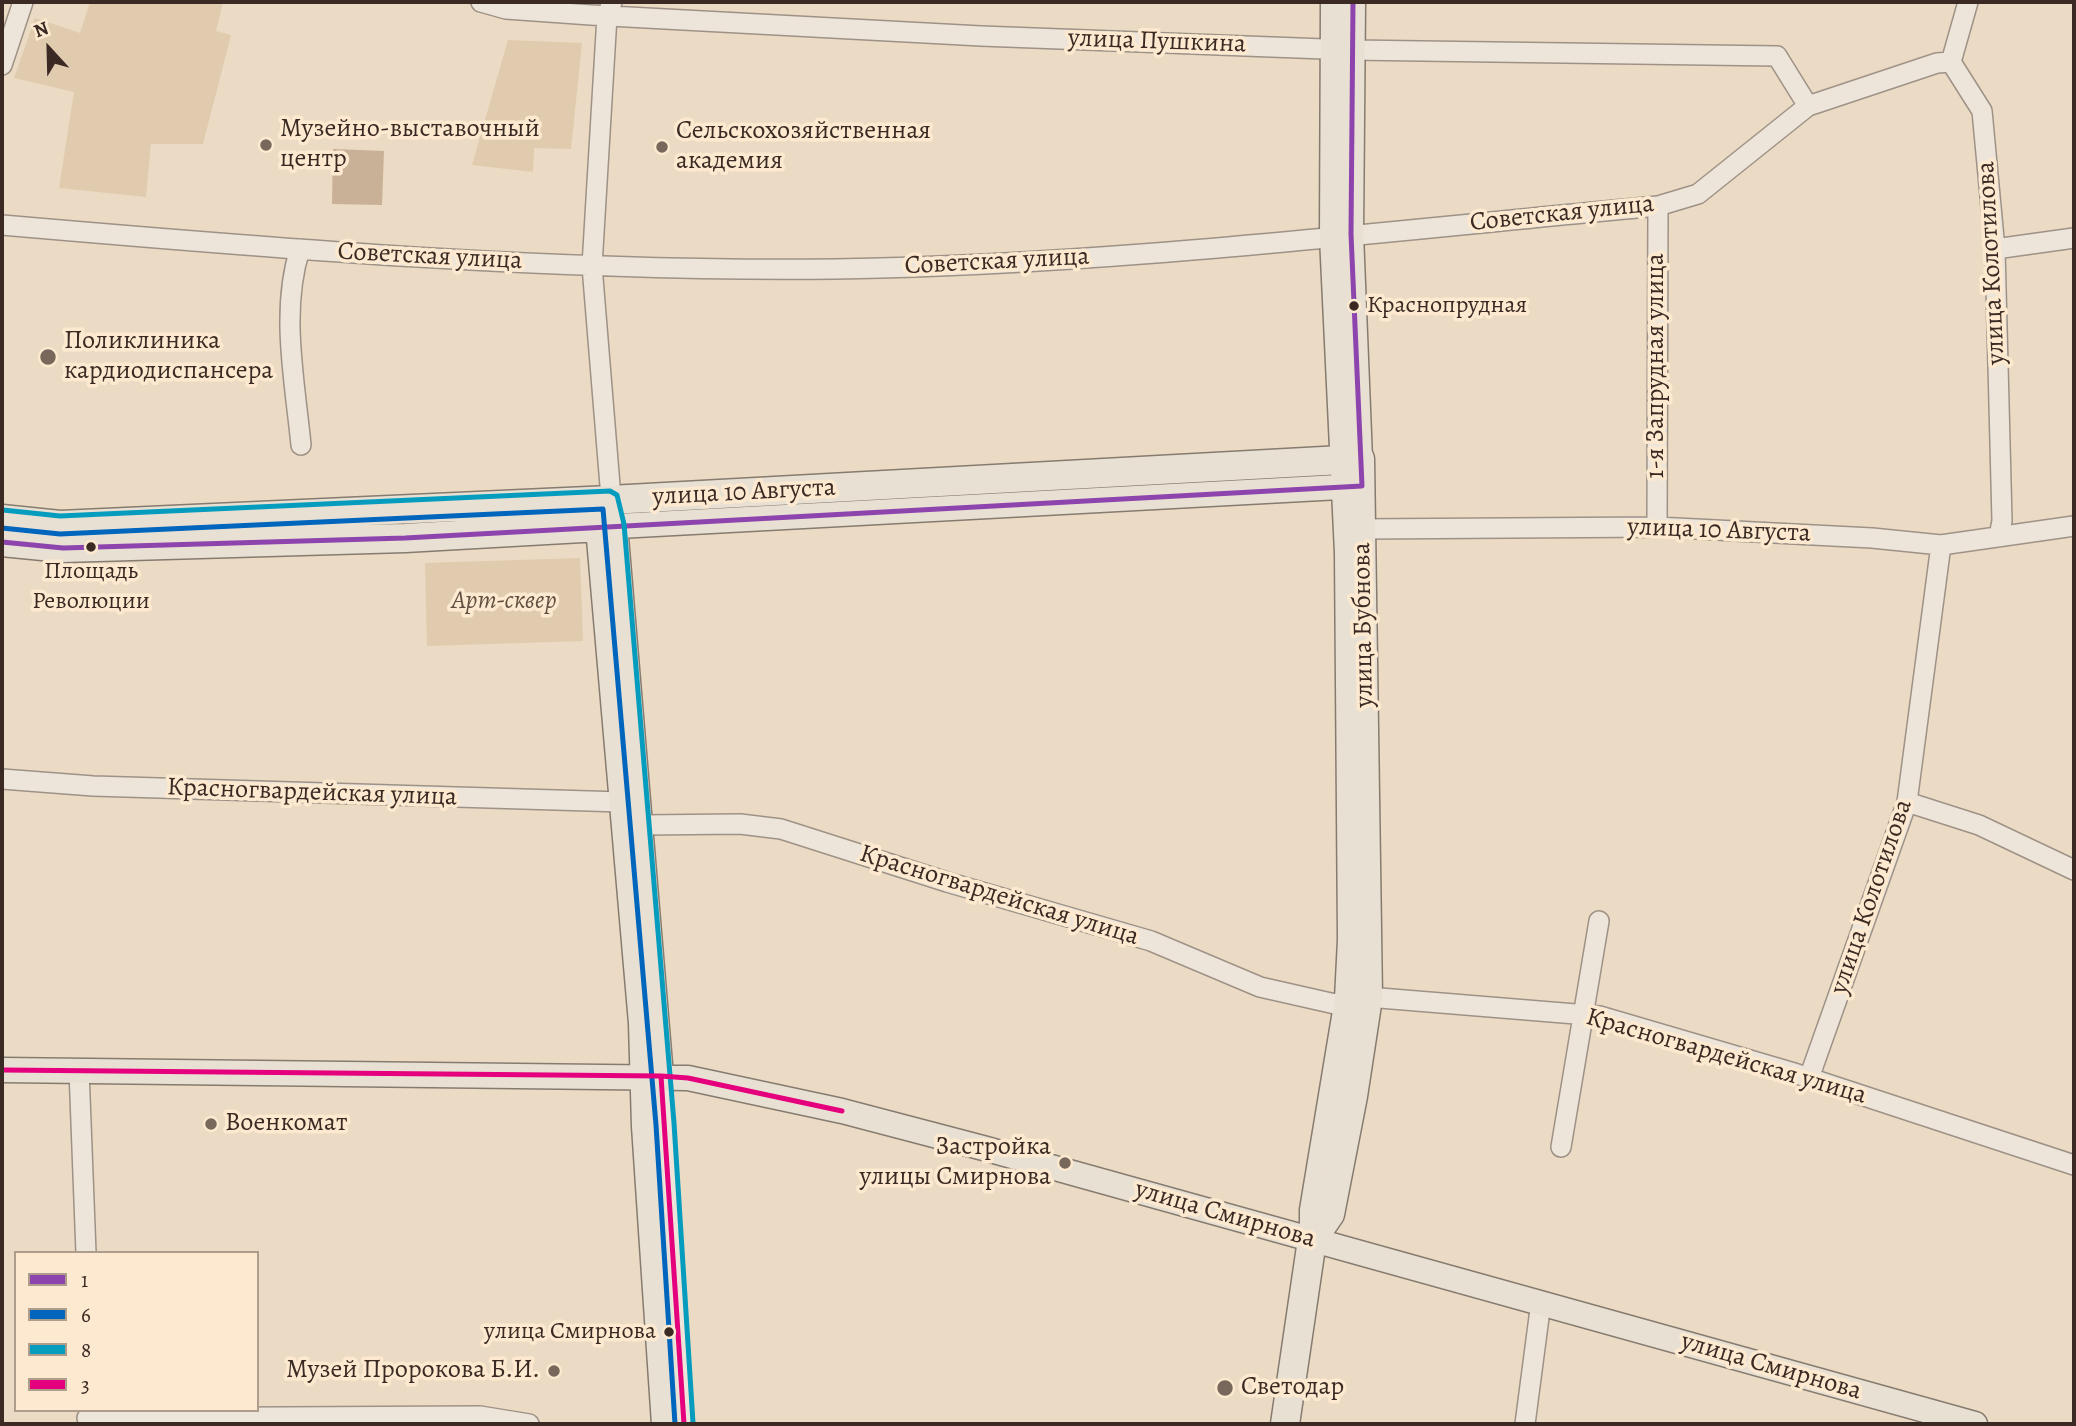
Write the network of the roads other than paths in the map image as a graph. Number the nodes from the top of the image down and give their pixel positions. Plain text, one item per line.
1 (23, 2) edge
2 (481, 2) edge
3 (1333, 2) edge
4 (1353, 2) edge
5 (1968, 2) edge
6 (610, 9) edge
7 (1341, 49) junction
8 (1951, 62) junction
9 (2, 65) edge
10 (1808, 106) junction
11 (1658, 206) junction
12 (2, 225) edge
13 (1342, 236) junction
14 (2074, 238) edge
15 (300, 249) junction
16 (1995, 249) junction
17 (592, 266) junction
18 (301, 445) dead end
19 (1351, 473) junction
20 (608, 517) junction
21 (2, 519) edge
22 (2074, 526) edge
23 (1657, 527) junction
24 (1362, 530) junction
25 (1999, 536) junction
26 (2, 542) edge
27 (1941, 545) junction
28 (2, 779) edge
29 (622, 802) junction
30 (1907, 802) junction
31 (642, 825) junction
32 (2074, 870) edge
33 (1599, 921) dead end
34 (1358, 998) junction
35 (1583, 1014) junction
36 (2, 1070) edge
37 (79, 1070) junction
38 (653, 1076) junction
39 (1809, 1078) junction
40 (1561, 1147) dead end
41 (2074, 1165) edge
42 (1312, 1240) junction
43 (86, 1251) edge
44 (1541, 1302) junction
45 (87, 1418) edge
46 (529, 1424) edge
47 (666, 1424) edge
48 (684, 1424) edge
49 (1285, 1424) edge
50 (1525, 1424) edge
51 (1975, 1424) edge

1 - 9 street
2 - 6 street, улица Пушкина
3 - 7 main road, улица Бубнова
4 - 7 main road, улица Бубнова
5 - 8 street
6 - 7 street, улица Пушкина
6 - 17 street
7 - 10 street, улица Пушкина
7 - 13 main road, улица Бубнова
8 - 10 street, Советская улица
8 - 16 street, улица Колотилова
10 - 11 street, Советская улица
11 - 13 street, Советская улица
11 - 23 street, 1-я Запрудная улица
12 - 15 street, Советская улица
13 - 17 street, Советская улица
13 - 19 main road, улица Бубнова
14 - 16 street
15 - 17 street, Советская улица
15 - 18 street
16 - 25 street, улица Колотилова
17 - 20 street
19 - 20 highway, улица 10 Августа
19 - 24 highway, улица Бубнова
19 - 34 main road, улица Бубнова
20 - 21 highway, улица 10 Августа
20 - 26 highway, улица 10 Августа
20 - 29 highway
20 - 31 main road
22 - 25 street, улица 10 Августа
23 - 24 street, улица 10 Августа
23 - 27 street, улица 10 Августа
24 - 34 highway, улица Бубнова
25 - 27 street, улица 10 Августа
27 - 30 street, улица Колотилова
28 - 29 street, Красногвардейская улица
29 - 38 highway
30 - 32 street
30 - 39 street, улица Колотилова
31 - 34 street, Красногвардейская улица
31 - 38 main road
33 - 35 street
34 - 35 street, Красногвардейская улица
34 - 42 highway, улица Бубнова
35 - 39 street, Красногвардейская улица
35 - 40 street
36 - 37 main road, улица Смирнова
37 - 38 main road, улица Смирнова
37 - 43 street
38 - 42 main road, улица Смирнова
38 - 47 highway
38 - 48 street
39 - 41 street, Красногвардейская улица
42 - 44 main road, улица Смирнова
42 - 49 highway, улица Бубнова
44 - 50 street
44 - 51 main road, улица Смирнова
45 - 46 street

